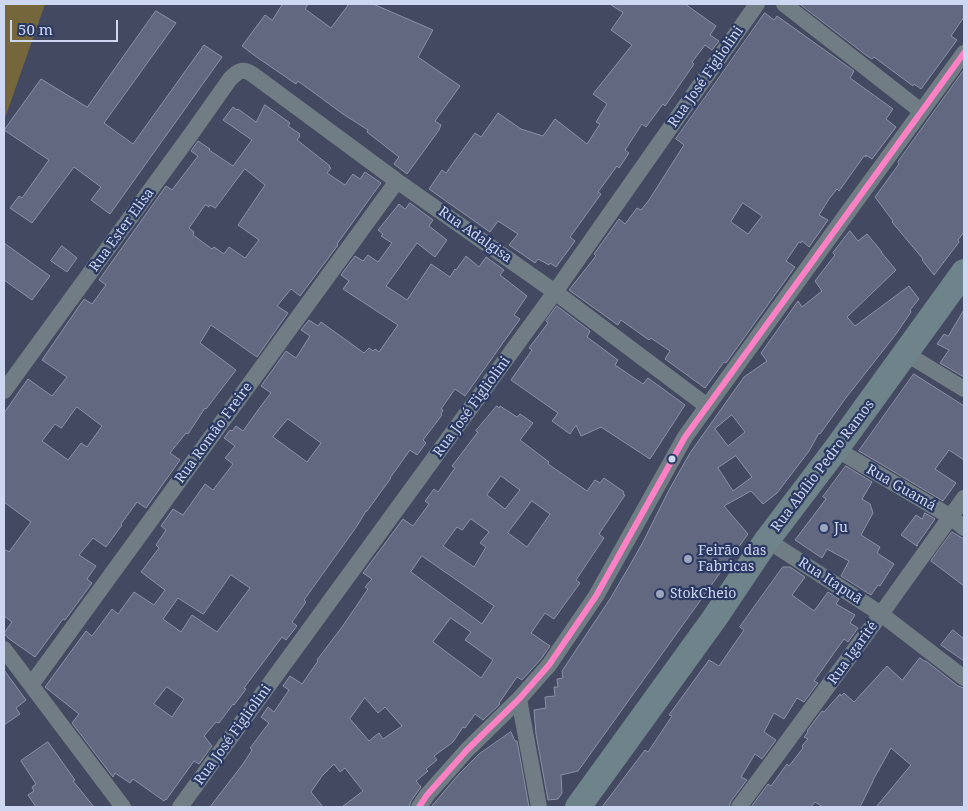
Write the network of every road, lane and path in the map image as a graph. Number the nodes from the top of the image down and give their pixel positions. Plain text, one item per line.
1 (758, 4) edge
2 (784, 4) edge
3 (964, 53) edge
4 (240, 70) joint
5 (921, 112) junction
6 (397, 181) junction
7 (964, 272) edge
8 (555, 292) junction
9 (905, 354) junction
10 (964, 389) edge
11 (4, 391) edge
12 (707, 406) junction
13 (836, 450) junction
14 (964, 498) edge
15 (951, 517) junction
16 (964, 528) edge
17 (767, 540) junction
18 (881, 614) junction
19 (4, 649) edge
20 (964, 678) edge
21 (31, 686) junction
22 (519, 699) junction
23 (123, 807) edge
24 (180, 807) edge
25 (419, 807) edge
26 (539, 807) edge
27 (578, 807) edge
28 (739, 807) edge

1 - 8 street, Rua José Figliolini
2 - 5 street
3 - 5 street
4 - 6 street, Rua Adalgisa
4 - 11 street, Rua Ester Elisa
5 - 12 street
6 - 8 street, Rua Adalgisa
6 - 21 street, Rua Romão Freire
7 - 9 main road, Rua Abílio Pedro Ramos
8 - 12 street, Rua Adalgisa
8 - 24 street, Rua José Figliolini
9 - 10 street
9 - 13 main road, Rua Abílio Pedro Ramos
12 - 22 street
13 - 15 street, Rua Guamá
13 - 17 main road, Rua Abílio Pedro Ramos
14 - 15 street, Rua Igarité
15 - 16 street, Rua Guamá
15 - 18 street, Rua Igarité
17 - 18 street, Rua Itapuã
17 - 27 main road, Rua Abílio Pedro Ramos
18 - 20 street, Rua Itapuã
18 - 28 street, Rua Igarité
19 - 21 street
21 - 23 street
22 - 25 street
22 - 26 street

